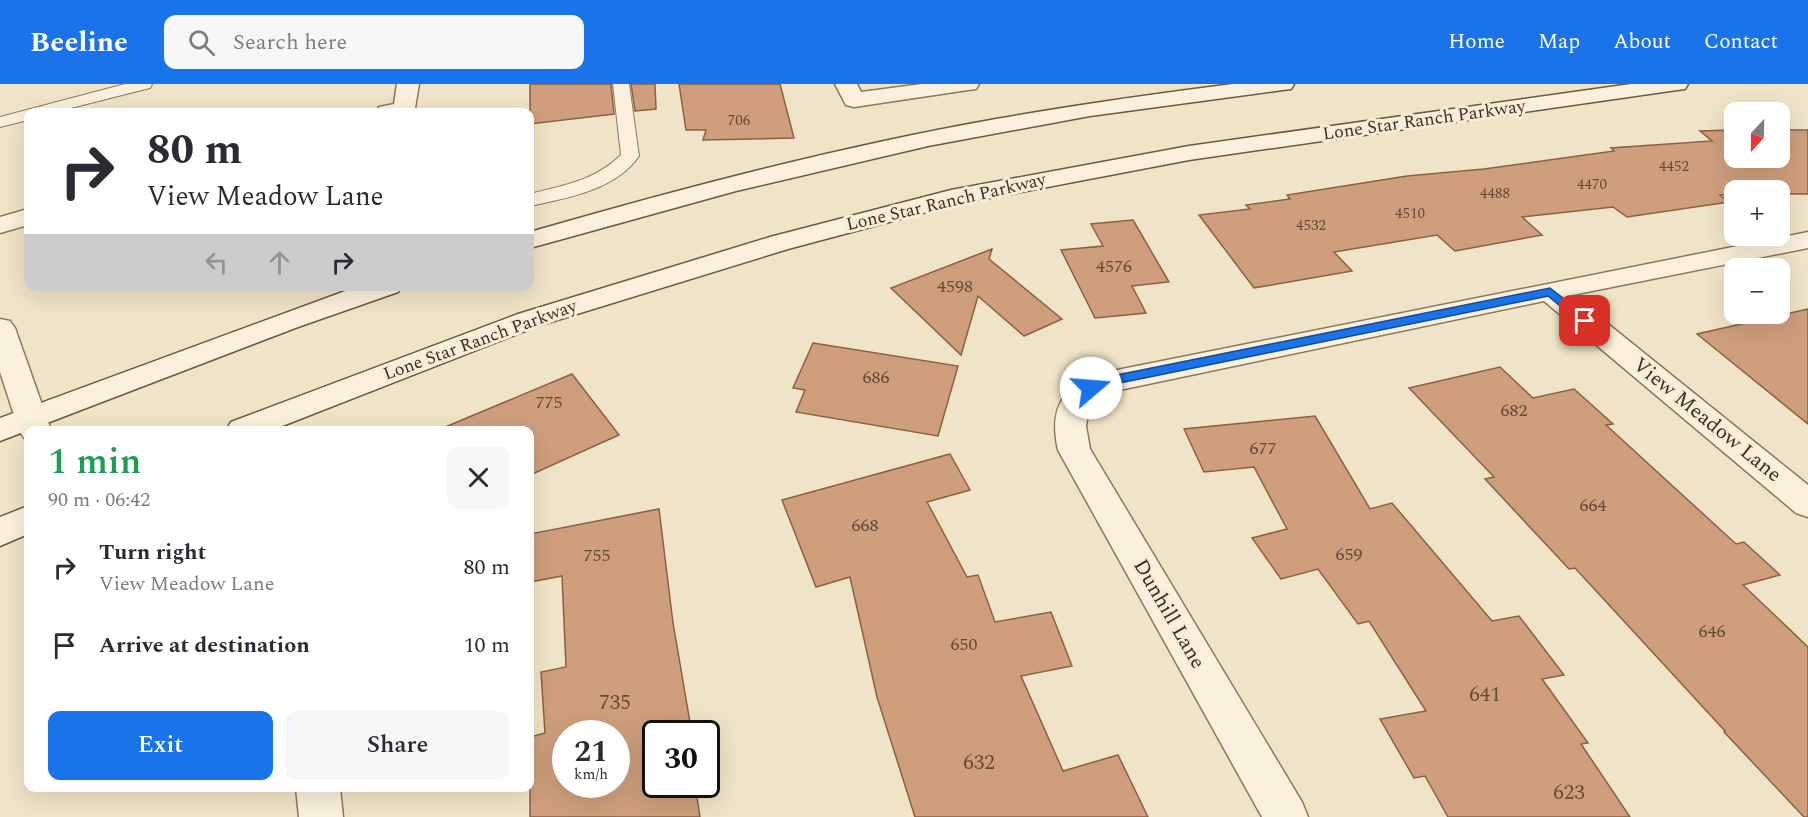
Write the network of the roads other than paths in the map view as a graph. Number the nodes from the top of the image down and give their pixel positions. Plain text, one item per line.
1 (144, 84) edge
2 (408, 84) edge
3 (621, 84) edge
4 (968, 84) edge
5 (1283, 84) edge
6 (1677, 84) edge
7 (850, 92) edge
8 (52, 108) edge
9 (397, 108) edge
10 (24, 116) edge
11 (0, 122) edge
12 (534, 199) edge
13 (24, 218) edge
14 (0, 225) edge
15 (534, 239) edge
16 (1808, 240) edge
17 (374, 291) edge
18 (1550, 292) junction
19 (0, 328) edge
20 (32, 424) edge
21 (252, 426) edge
22 (0, 430) edge
23 (1808, 504) edge
24 (24, 521) edge
25 (0, 532) edge
26 (318, 792) edge
27 (321, 817) edge
28 (1286, 817) edge

1 - 8 lane
2 - 9 main road
3 - 12 lane
4 - 7 main road
5 - 15 main road
6 - 21 main road, Lone Star Ranch Parkway
10 - 11 lane
13 - 14 main road
16 - 18 main road
17 - 20 main road
18 - 23 main road, View Meadow Lane
18 - 28 main road, Dunhill Lane
19 - 20 main road
20 - 22 main road
24 - 25 main road
26 - 27 main road

